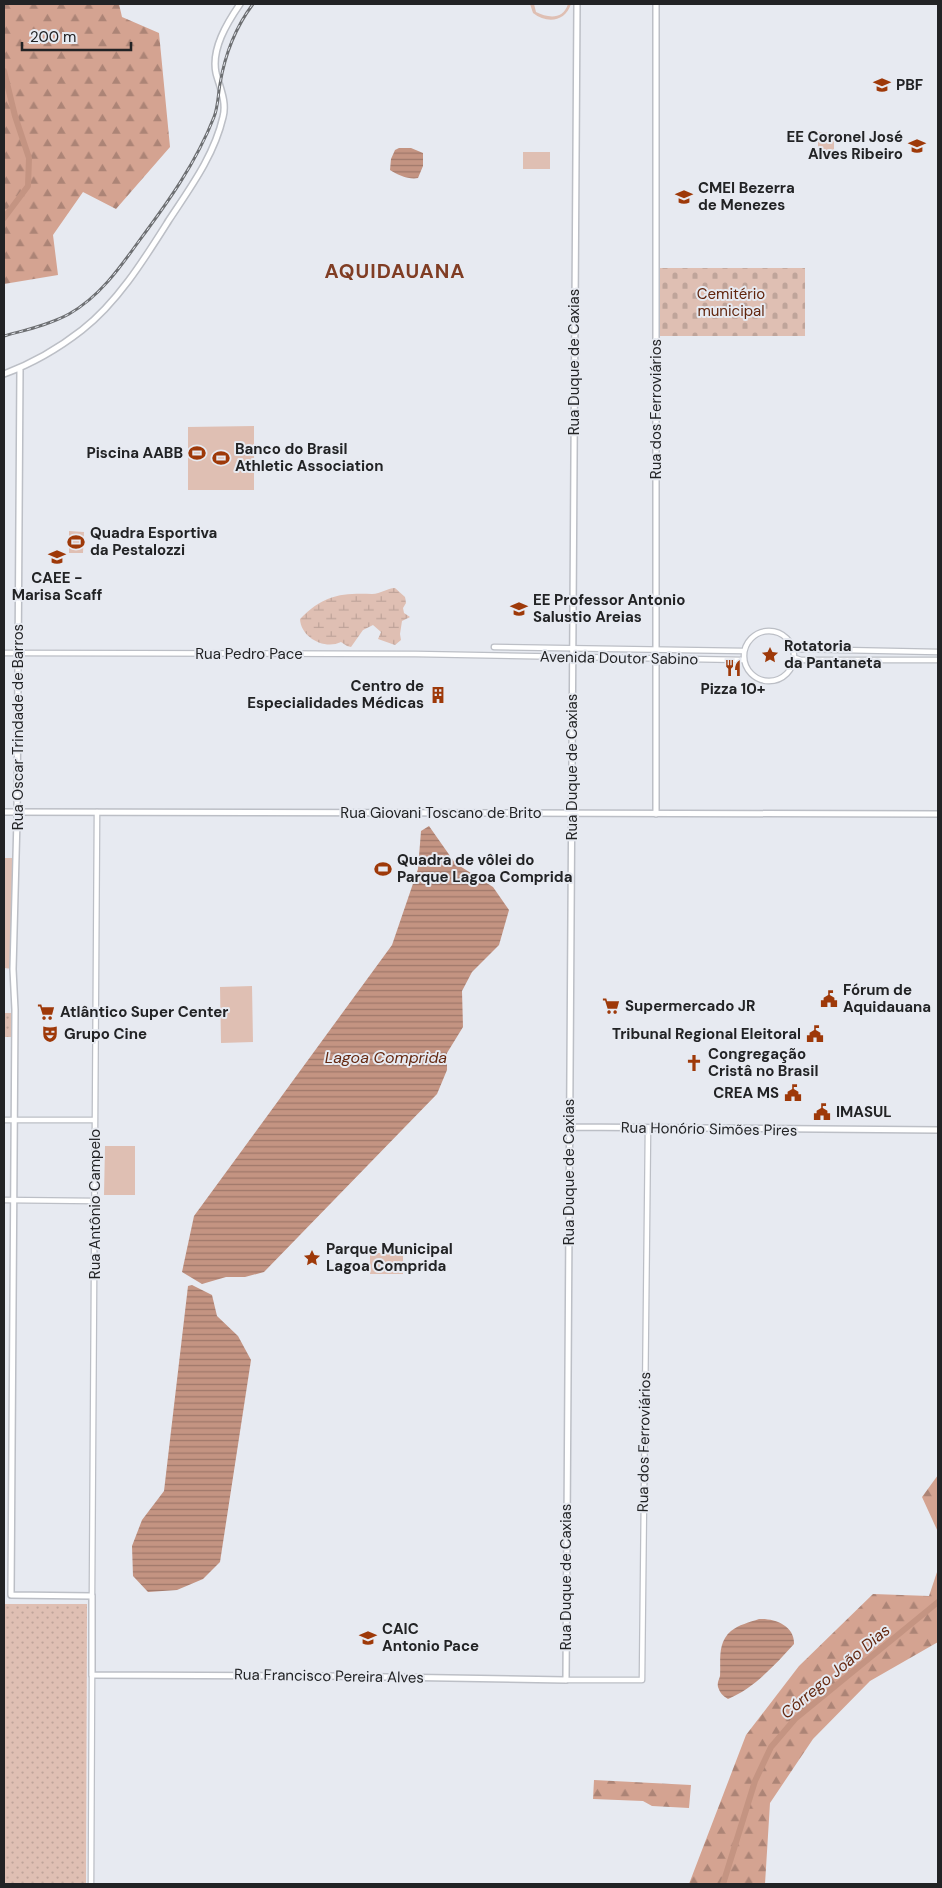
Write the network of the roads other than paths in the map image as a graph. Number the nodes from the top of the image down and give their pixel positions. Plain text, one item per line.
1 (240, 4) edge
2 (577, 4) edge
3 (656, 4) edge
4 (20, 368) junction
5 (4, 374) edge
6 (494, 648) dead end
7 (573, 649) junction
8 (794, 649) junction
9 (656, 650) junction
10 (744, 651) junction
11 (938, 652) edge
12 (4, 653) edge
13 (18, 653) junction
14 (494, 655) joint
15 (573, 657) junction
16 (656, 658) junction
17 (795, 658) junction
18 (744, 660) junction
19 (938, 660) edge
20 (4, 812) edge
21 (17, 812) junction
22 (98, 812) junction
23 (572, 814) junction
24 (656, 814) junction
25 (938, 814) edge
26 (4, 1120) edge
27 (14, 1120) junction
28 (96, 1120) junction
29 (569, 1127) junction
30 (648, 1128) junction
31 (938, 1130) edge
32 (4, 1200) edge
33 (14, 1200) junction
34 (95, 1201) junction
35 (92, 1596) junction
36 (92, 1675) junction
37 (566, 1680) junction
38 (91, 1884) edge

1 - 4 main road
2 - 7 main road, Rua Duque de Caxias
3 - 9 main road, Rua dos Ferroviários
4 - 5 main road
4 - 13 main road, Rua Oscar Trindade de Barros
6 - 7 street, Avenida Doutor Sabino
7 - 9 street, Avenida Doutor Sabino
7 - 15 main road, Rua Duque de Caxias
8 - 10 street
8 - 11 street
8 - 17 street
9 - 10 street, Avenida Doutor Sabino
9 - 16 main road, Rua dos Ferroviários
10 - 18 street
12 - 13 street, Rua Pedro Pace
13 - 14 street, Rua Pedro Pace
13 - 21 main road, Rua Oscar Trindade de Barros
14 - 15 street, Avenida Doutor Sabino
15 - 16 street, Avenida Doutor Sabino
15 - 23 main road, Rua Duque de Caxias
16 - 18 street, Avenida Doutor Sabino
16 - 24 main road, Rua dos Ferroviários
17 - 18 street
17 - 19 street
20 - 21 main road, Rua Giovani Toscano de Brito
21 - 22 main road, Rua Giovani Toscano de Brito
21 - 27 main road, Rua Oscar Trindade de Barros
22 - 23 main road, Rua Giovani Toscano de Brito
22 - 28 street, Rua Antônio Campelo
23 - 24 main road, Rua Giovani Toscano de Brito
23 - 29 main road, Rua Duque de Caxias
24 - 25 main road, Rua Giovani Toscano de Brito
26 - 27 street
27 - 28 street
27 - 33 main road, Rua Oscar Trindade de Barros
28 - 34 street, Rua Antônio Campelo
29 - 30 main road, Rua Honório Simões Pires
29 - 37 main road, Rua Duque de Caxias
30 - 31 main road, Rua Honório Simões Pires
30 - 37 street, Rua dos Ferroviários
32 - 33 street
33 - 34 street
33 - 35 main road, Rua Oscar Trindade de Barros
34 - 35 street, Rua Antônio Campelo
35 - 36 main road
36 - 37 main road, Rua Francisco Pereira Alves
36 - 38 street

